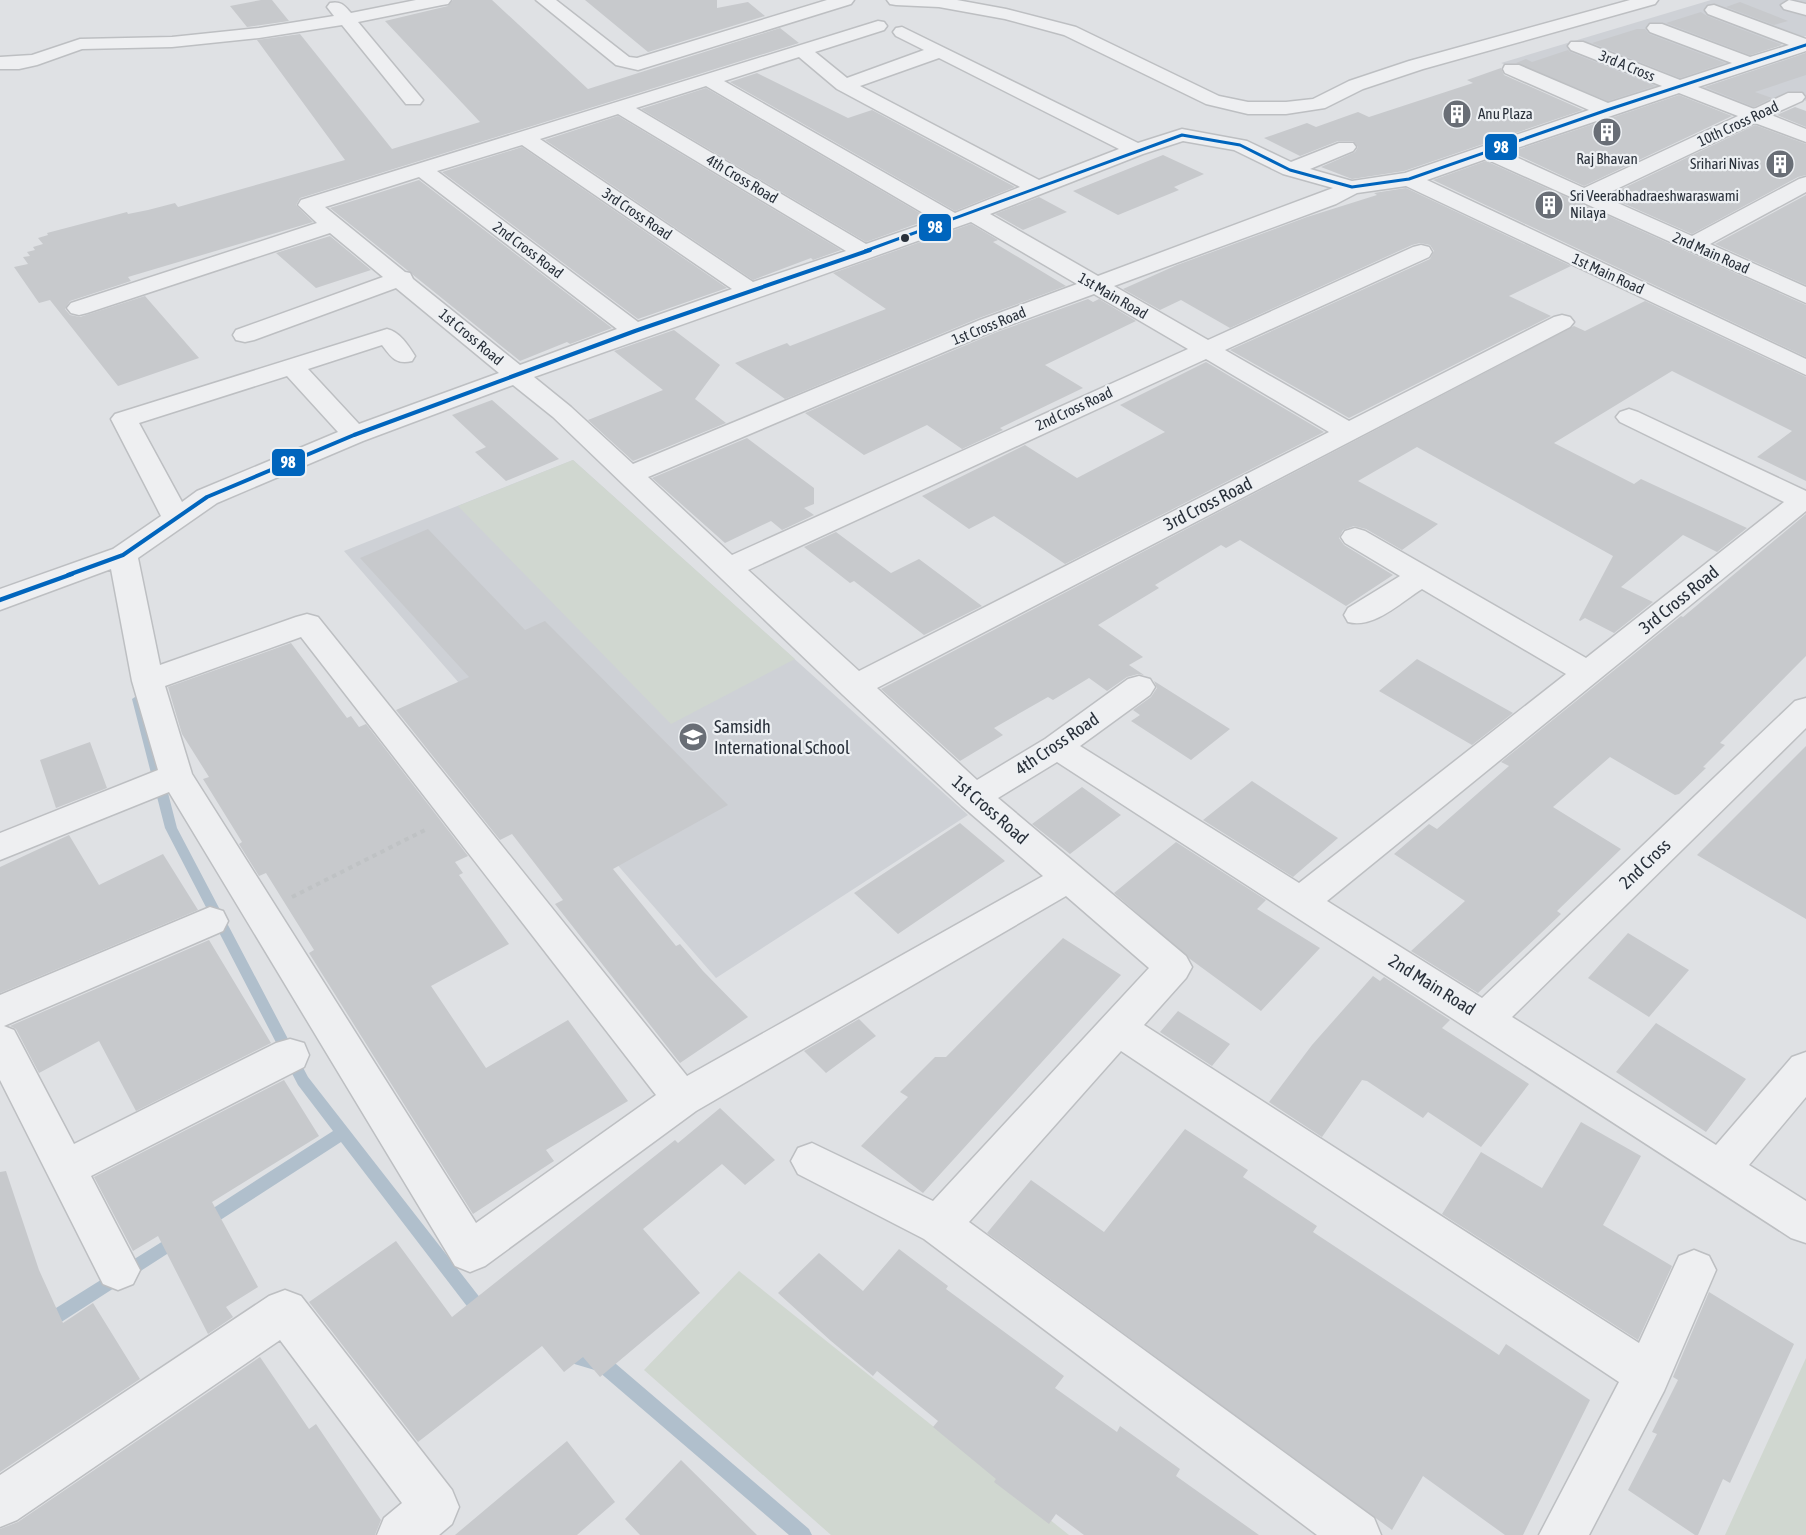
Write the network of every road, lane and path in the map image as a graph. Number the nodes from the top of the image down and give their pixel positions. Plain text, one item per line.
1 (330, 0) edge
2 (442, 0) edge
3 (545, 0) edge
4 (845, 0) edge
5 (896, 0) edge
6 (1648, 0) edge
7 (1714, 10) dead end
8 (349, 20) junction
9 (878, 26) dead end
10 (1656, 28) dead end
11 (902, 32) dead end
12 (1577, 46) dead end
13 (1802, 49) edge
14 (802, 50) junction
15 (940, 51) junction
16 (0, 63) edge
17 (1749, 63) junction
18 (1512, 69) dead end
19 (707, 80) junction
20 (844, 85) junction
21 (1678, 87) junction
22 (1795, 97) dead end
23 (413, 100) dead end
24 (620, 107) junction
25 (1607, 110) junction
26 (1754, 116) junction
27 (1806, 136) edge
28 (524, 137) junction
29 (1346, 147) dead end
30 (1136, 150) junction
31 (1485, 152) junction
32 (421, 170) junction
33 (1290, 170) junction
34 (1409, 179) junction
35 (1806, 183) edge
36 (1353, 187) junction
37 (1037, 188) junction
38 (1584, 196) junction
39 (963, 217) junction
40 (332, 225) junction
41 (1693, 245) junction
42 (864, 252) junction
43 (1421, 252) dead end
44 (402, 278) junction
45 (1095, 285) junction
46 (750, 291) junction
47 (1804, 294) edge
48 (79, 308) dead end
49 (1562, 322) dead end
50 (635, 331) junction
51 (244, 335) dead end
52 (1205, 349) junction
53 (403, 356) dead end
54 (292, 366) junction
55 (1806, 368) edge
56 (516, 376) junction
57 (1629, 417) dead end
58 (1348, 432) junction
59 (354, 435) junction
60 (629, 474) junction
61 (1805, 501) edge
62 (177, 519) junction
63 (1355, 537) dead end
64 (123, 555) junction
65 (728, 568) junction
66 (1421, 576) junction
67 (0, 600) edge
68 (1359, 615) dead end
69 (1588, 673) junction
70 (148, 681) junction
71 (854, 687) junction
72 (1139, 687) dead end
73 (1806, 709) edge
74 (1058, 747) junction
75 (176, 776) junction
76 (974, 797) junction
77 (458, 814) junction
78 (0, 847) edge
79 (1068, 878) junction
80 (1301, 902) junction
81 (261, 912) junction
82 (210, 921) dead end
83 (0, 1012) edge
84 (1485, 1019) junction
85 (1117, 1028) junction
86 (0, 1041) edge
87 (290, 1054) dead end
88 (1806, 1069) edge
89 (682, 1099) junction
90 (812, 1161) dead end
91 (66, 1169) junction
92 (1720, 1169) junction
93 (1806, 1224) edge
94 (939, 1225) junction
95 (118, 1270) dead end
96 (1694, 1270) dead end
97 (1648, 1375) junction
98 (0, 1503) edge
99 (401, 1535) edge
100 (1357, 1535) edge
101 (1563, 1535) edge

1 - 8 street
2 - 8 street
3 - 4 street
5 - 6 street
7 - 13 street
8 - 16 street
8 - 23 street
9 - 14 street
10 - 17 street
11 - 15 street
12 - 21 street, 3rd A Cross
13 - 17 street
14 - 19 street
14 - 20 street
15 - 20 street
15 - 30 street
17 - 21 street
18 - 25 street
19 - 24 street
19 - 39 street, 1st Main Road
20 - 37 street
21 - 25 street
21 - 26 street, 3rd A Cross
22 - 26 street, 10th Cross Road
24 - 28 street
24 - 42 street, 4th Cross Road
25 - 31 street
26 - 27 street, 3rd A Cross
26 - 38 street, 10th Cross Road
28 - 32 street
28 - 46 street, 3rd Cross Road
29 - 33 street
30 - 33 street
30 - 37 street
31 - 34 street
31 - 38 street, 2nd Main Road
32 - 40 street, 1st Cross Road
32 - 50 street, 2nd Cross Road
33 - 36 street
34 - 36 street
34 - 55 street, 1st Main Road
35 - 41 street
36 - 45 street, 1st Cross Road
37 - 39 street
38 - 41 street, 2nd Main Road
39 - 42 street
39 - 45 street, 1st Main Road
40 - 44 street, 1st Cross Road
40 - 48 street
41 - 47 street, 2nd Main Road
42 - 46 street
43 - 52 street, 2nd Cross Road
44 - 51 street
44 - 56 street, 1st Cross Road
45 - 52 street, 1st Main Road
45 - 60 street, 1st Cross Road
46 - 50 street
49 - 58 street, 3rd Cross Road
50 - 56 street
52 - 58 street, 1st Main Road
52 - 65 street, 2nd Cross Road
53 - 54 street
54 - 59 street
54 - 62 street
56 - 59 street
56 - 60 street, 1st Cross Road
57 - 61 street
58 - 71 street, 3rd Cross Road
59 - 62 street
60 - 65 street, 1st Cross Road
61 - 69 street, 3rd Cross Road
62 - 64 street
63 - 66 street
64 - 67 street
64 - 70 street
65 - 71 street, 1st Cross Road
66 - 68 street
66 - 69 street
69 - 80 street, 3rd Cross Road
70 - 75 street
70 - 77 street
71 - 76 street, 1st Cross Road
72 - 74 street, 4th Cross Road
73 - 84 street, 2nd Cross
74 - 76 street, 4th Cross Road
74 - 80 street, 2nd Main Road
75 - 78 street
75 - 81 street
76 - 79 street, 1st Cross Road
77 - 81 path
77 - 89 street
79 - 85 street, 1st Cross Road
79 - 89 street
80 - 84 street, 2nd Main Road
81 - 89 street
82 - 83 street
84 - 92 street, 2nd Main Road
85 - 94 street
85 - 97 street
86 - 91 street
87 - 91 street
88 - 92 street
90 - 94 street
91 - 95 street
92 - 93 street, 2nd Main Road
94 - 100 street
96 - 97 street
97 - 101 street
98 - 99 street

